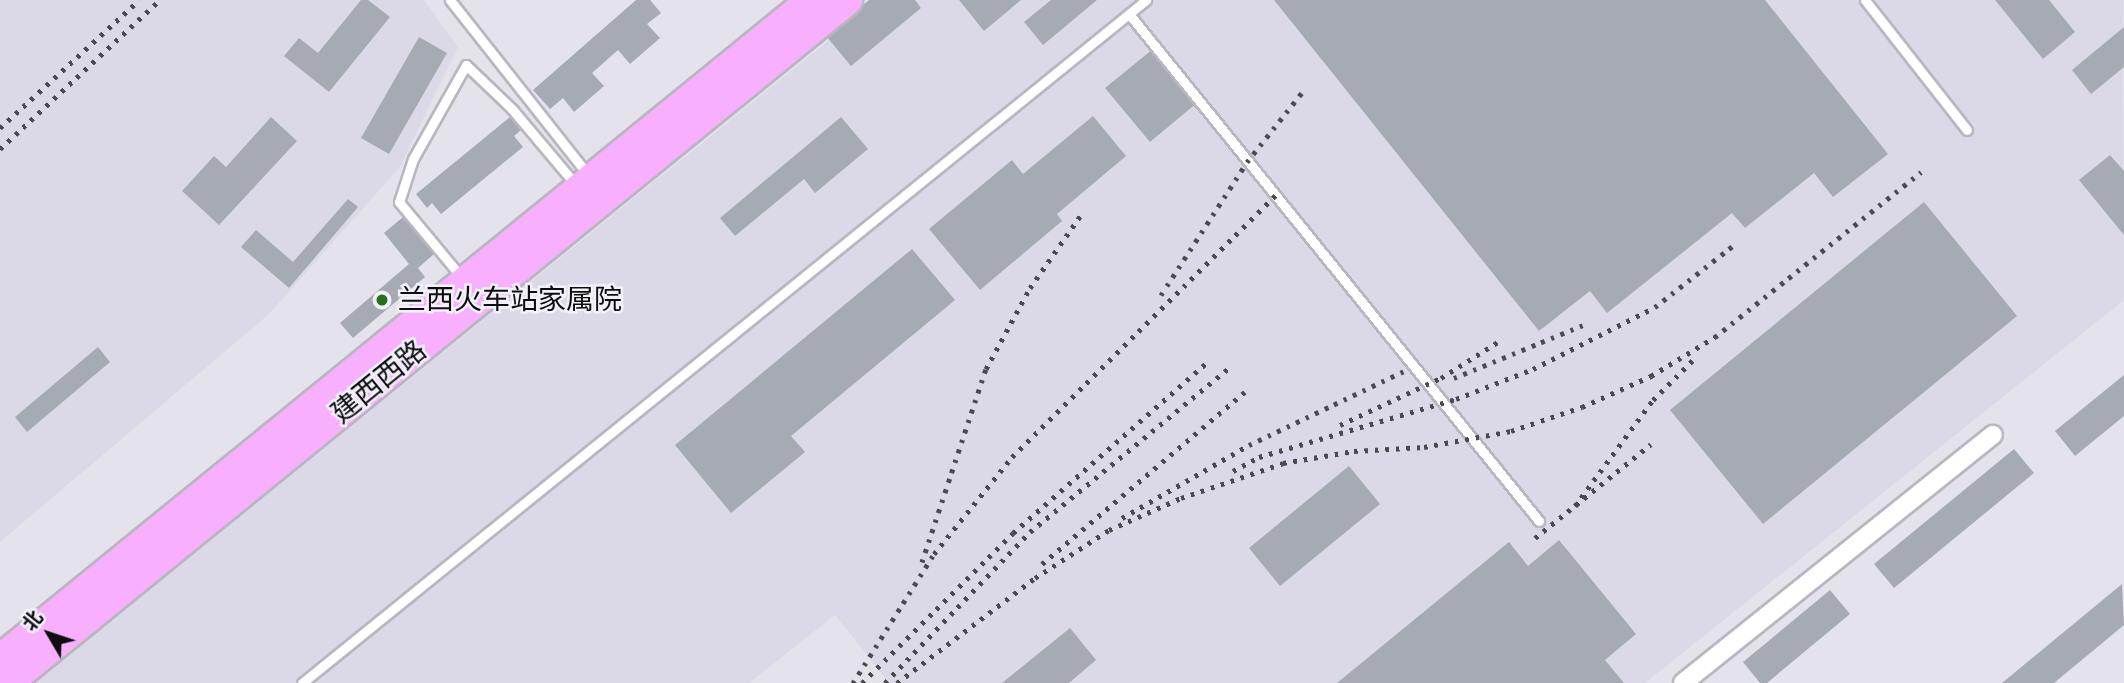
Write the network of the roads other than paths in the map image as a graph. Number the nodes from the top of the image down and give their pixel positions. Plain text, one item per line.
1 (450, 0) edge
2 (813, 0) edge
3 (847, 0) edge
4 (1146, 0) edge
5 (1865, 0) edge
6 (1129, 14) junction
7 (1967, 130) dead end
8 (585, 184) junction
9 (465, 281) junction
10 (1993, 435) dead end
11 (1539, 520) dead end
12 (0, 660) edge
13 (7, 683) edge
14 (302, 683) edge
15 (1683, 683) edge

1 - 8 lane
2 - 8 highway, 建西西路
3 - 13 highway, 建西西路
4 - 6 lane
5 - 7 lane
6 - 11 lane
6 - 14 lane
8 - 9 highway, 建西西路
8 - 9 lane
9 - 12 highway, 建西西路
10 - 15 street

